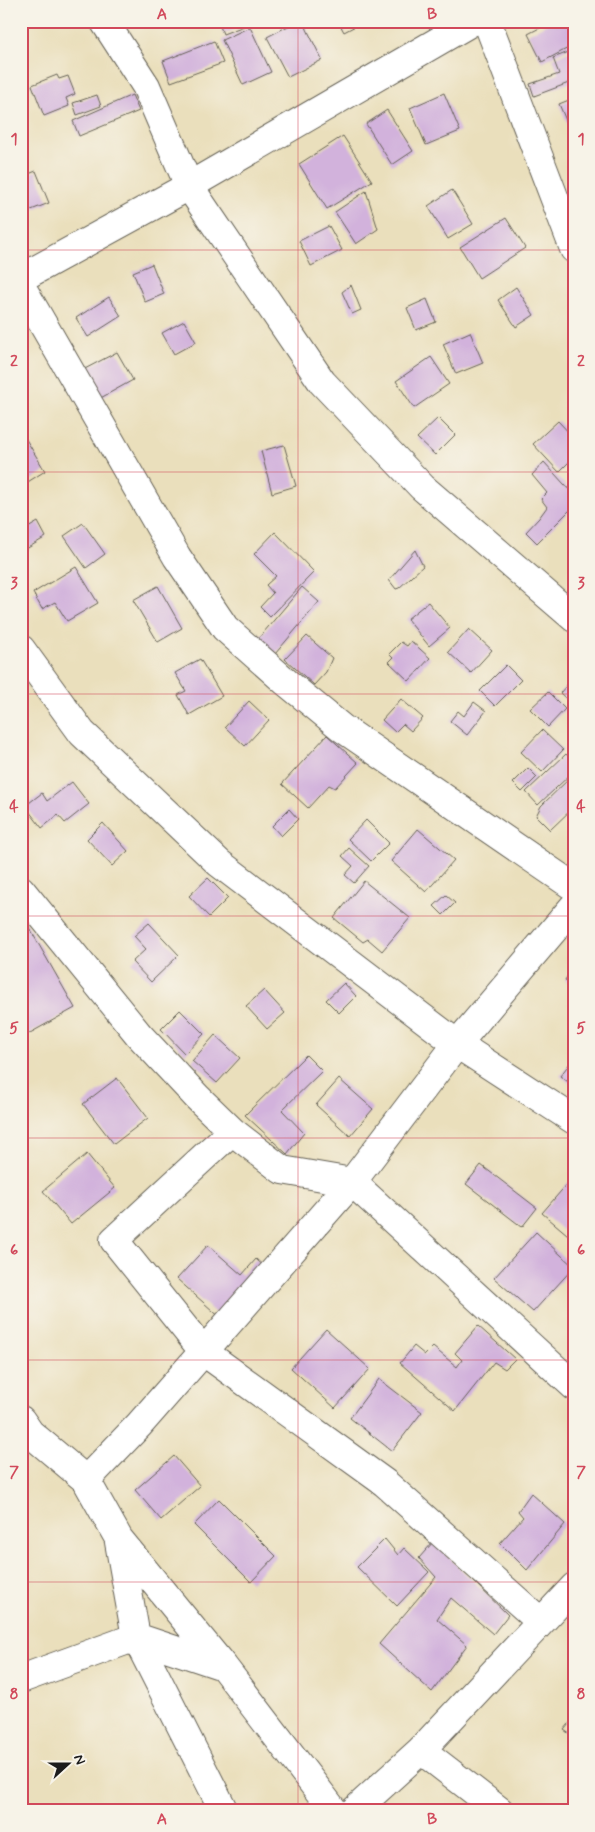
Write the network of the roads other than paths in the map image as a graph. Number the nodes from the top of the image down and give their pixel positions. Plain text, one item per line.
1 (104, 21) edge
2 (473, 21) edge
3 (487, 21) edge
4 (189, 186) junction
5 (574, 249) edge
6 (21, 278) edge
7 (21, 286) edge
8 (574, 618) edge
9 (21, 649) edge
10 (574, 887) edge
11 (21, 890) edge
12 (574, 906) edge
13 (458, 1044) junction
14 (574, 1120) edge
15 (232, 1131) junction
16 (352, 1182) junction
17 (204, 1352) junction
18 (574, 1386) edge
19 (24, 1436) edge
20 (86, 1480) junction
21 (119, 1539) junction
22 (574, 1587) edge
23 (541, 1622) junction
24 (136, 1637) junction
25 (223, 1666) junction
26 (21, 1679) edge
27 (421, 1750) junction
28 (224, 1811) edge
29 (334, 1811) edge
30 (354, 1811) edge
31 (500, 1811) edge

1 - 4 street
2 - 4 street
3 - 5 street
4 - 6 street
4 - 8 street
7 - 10 street
9 - 13 street
11 - 15 street
12 - 13 street
13 - 14 street
13 - 16 street
15 - 16 street
15 - 17 street
16 - 17 street
16 - 18 street
17 - 20 street
17 - 23 street
19 - 20 street
20 - 21 street
21 - 24 street
21 - 25 street
22 - 23 street
23 - 27 street
24 - 25 street
24 - 26 street
24 - 28 street
25 - 29 street
27 - 30 street
27 - 31 street

